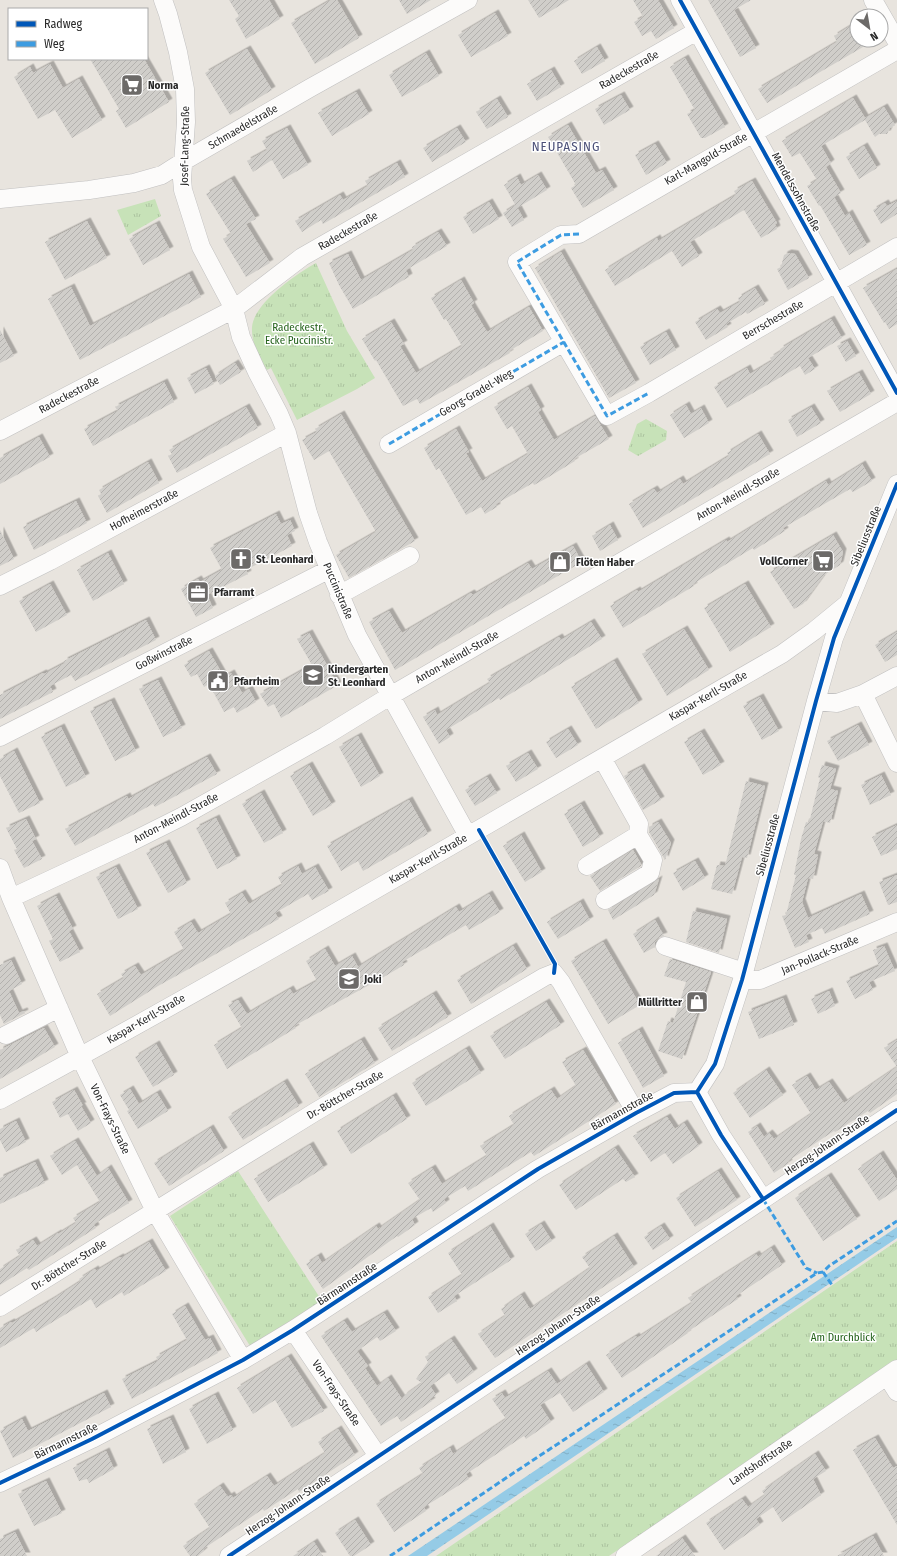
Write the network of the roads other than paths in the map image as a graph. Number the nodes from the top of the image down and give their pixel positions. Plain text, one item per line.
1 (163, 0) edge
2 (468, 0) edge
3 (680, 0) edge
4 (873, 0) edge
5 (697, 31) junction
6 (897, 42) edge
7 (897, 50) edge
8 (753, 132) junction
9 (184, 161) junction
10 (0, 199) edge
11 (897, 247) edge
12 (836, 282) junction
13 (234, 309) junction
14 (564, 342) junction
15 (897, 393) edge
16 (897, 402) edge
17 (0, 431) edge
18 (287, 433) junction
19 (389, 444) dead end
20 (897, 484) edge
21 (410, 556) dead end
22 (328, 570) junction
23 (0, 586) edge
24 (340, 595) junction
25 (847, 604) junction
26 (897, 676) edge
27 (863, 694) junction
28 (390, 696) junction
29 (816, 701) junction
30 (0, 737) edge
31 (602, 758) junction
32 (897, 763) edge
33 (638, 835) junction
34 (468, 836) junction
35 (587, 866) dead end
36 (0, 868) edge
37 (11, 898) junction
38 (605, 900) dead end
39 (897, 922) edge
40 (665, 946) dead end
41 (743, 976) junction
42 (59, 1008) junction
43 (6, 1034) dead end
44 (80, 1057) junction
45 (697, 1092) junction
46 (0, 1100) edge
47 (897, 1110) edge
48 (636, 1113) junction
49 (763, 1199) junction
50 (155, 1211) junction
51 (0, 1308) edge
52 (293, 1330) junction
53 (243, 1360) junction
54 (892, 1373) edge
55 (897, 1392) edge
56 (378, 1456) junction
57 (0, 1483) edge
58 (228, 1556) edge
59 (625, 1556) edge

1 - 9 street, Josef-Lang-Straße
2 - 9 street, Schmaedelstraße
3 - 5 street, Mendelssohnstraße
4 - 6 street
5 - 8 street, Mendelssohnstraße
5 - 13 street, Radeckestraße
7 - 8 street, Karl-Mangold-Straße
8 - 12 street, Mendelssohnstraße
8 - 14 street, Karl-Mangold-Straße
9 - 10 street, Schmaedelstraße
9 - 13 street, Josef-Lang-Straße
11 - 12 street, Berrschestraße
12 - 14 street, Berrschestraße
12 - 15 street, Mendelssohnstraße
13 - 17 street, Radeckestraße
13 - 18 street, Puccinistraße
14 - 19 street, Georg-Gradel-Weg
16 - 28 street, Anton-Meindl-Straße
18 - 22 street, Puccinistraße
18 - 23 street, Hofheimerstraße
20 - 25 street, Sibeliusstraße
21 - 24 street
22 - 24 street, Puccinistraße
22 - 30 street, Goßwinstraße
24 - 28 street, Puccinistraße
25 - 29 street, Sibeliusstraße
25 - 31 street, Kaspar-Kerll-Straße
26 - 27 street
27 - 29 street
27 - 32 street
28 - 34 street, Puccinistraße
28 - 37 street, Anton-Meindl-Straße
29 - 41 street, Sibeliusstraße
31 - 33 street
31 - 34 street, Kaspar-Kerll-Straße
33 - 35 street
33 - 38 street
34 - 44 street, Kaspar-Kerll-Straße
36 - 37 street, Von-Frays-Straße
37 - 42 street, Von-Frays-Straße
39 - 41 street, Jan-Pollack-Straße
40 - 41 street
41 - 45 street, Sibeliusstraße
42 - 43 street
42 - 44 street, Von-Frays-Straße
44 - 46 street, Kaspar-Kerll-Straße
44 - 50 street, Von-Frays-Straße
45 - 48 street, Bärmannstraße
45 - 49 street
47 - 49 street, Herzog-Johann-Straße
48 - 50 street, Dr.-Böttcher-Straße
48 - 52 street, Bärmannstraße
49 - 56 street, Herzog-Johann-Straße
50 - 51 street, Dr.-Böttcher-Straße
50 - 53 street, Von-Frays-Straße
52 - 53 street, Bärmannstraße
52 - 56 street, Von-Frays-Straße
53 - 57 street, Bärmannstraße
54 - 55 street
54 - 59 street, Landshoffstraße
56 - 58 street, Herzog-Johann-Straße

